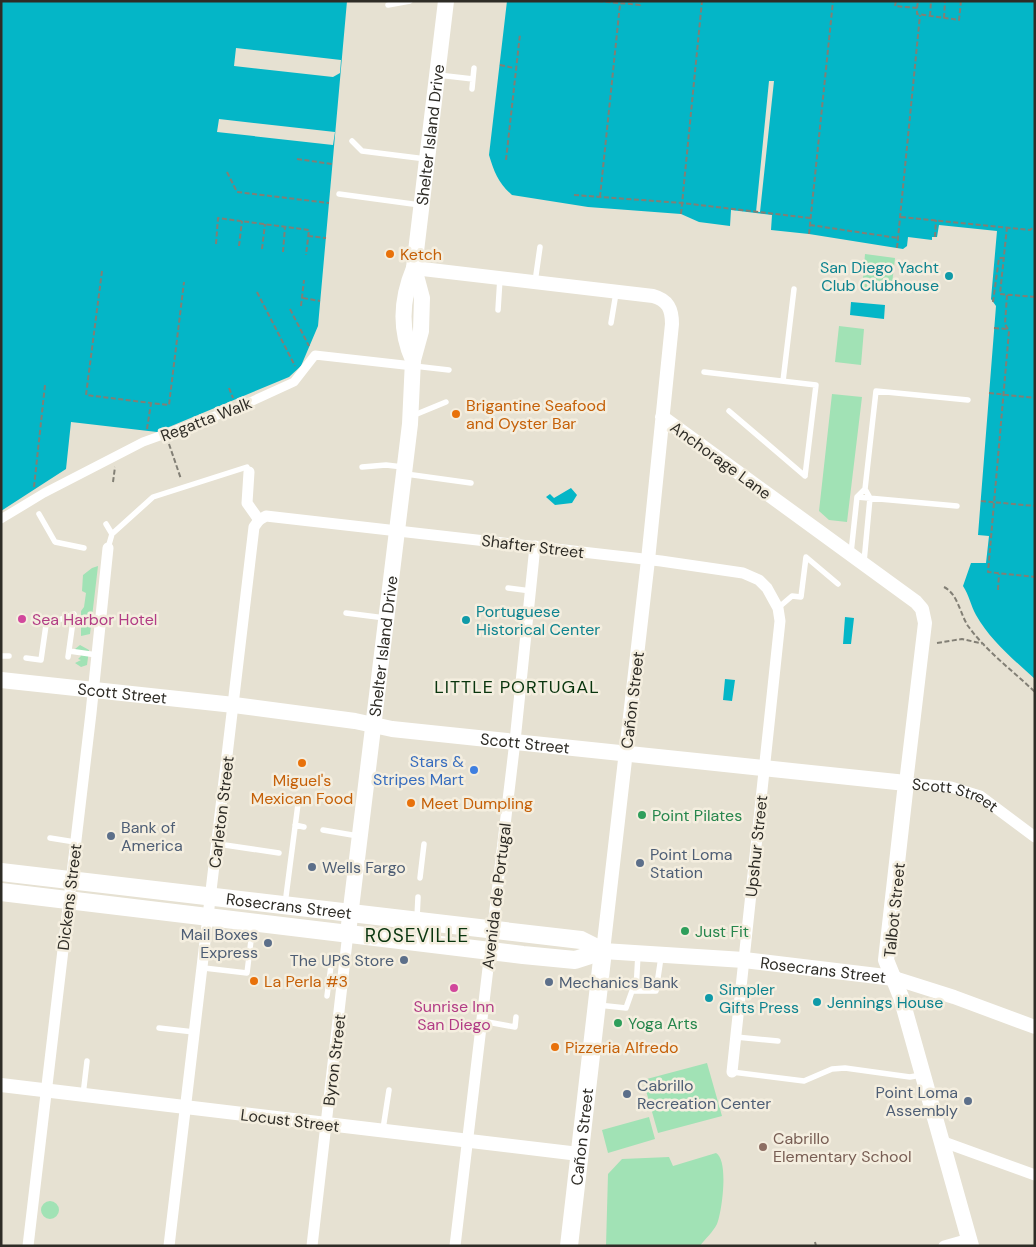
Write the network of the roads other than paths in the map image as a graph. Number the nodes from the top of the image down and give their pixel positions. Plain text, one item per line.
1 (410, 1) edge
2 (446, 1) edge
3 (388, 5) dead end
4 (474, 68) dead end
5 (438, 75) junction
6 (473, 79) junction
7 (472, 89) dead end
8 (352, 141) dead end
9 (428, 159) junction
10 (339, 194) dead end
11 (422, 205) junction
12 (540, 247) dead end
13 (414, 268) junction
14 (500, 278) junction
15 (534, 282) junction
16 (794, 288) dead end
17 (616, 292) junction
18 (498, 310) dead end
19 (610, 323) dead end
20 (413, 363) junction
21 (449, 370) dead end
22 (704, 372) dead end
23 (783, 381) junction
24 (968, 400) dead end
25 (446, 402) dead end
26 (729, 411) dead end
27 (410, 417) junction
28 (662, 418) junction
29 (362, 468) dead end
30 (248, 470) joint
31 (404, 471) junction
32 (471, 482) dead end
33 (865, 489) junction
34 (857, 497) junction
35 (870, 498) junction
36 (956, 506) dead end
37 (39, 514) dead end
38 (1, 519) edge
39 (259, 520) junction
40 (106, 524) dead end
41 (398, 532) junction
42 (112, 534) junction
43 (535, 546) junction
44 (84, 548) dead end
45 (108, 548) joint
46 (851, 553) junction
47 (648, 560) junction
48 (864, 562) junction
49 (838, 584) dead end
50 (508, 588) dead end
51 (531, 591) junction
52 (778, 608) junction
53 (346, 613) dead end
54 (388, 618) junction
55 (780, 621) joint
56 (925, 624) joint
57 (1, 656) edge
58 (9, 656) dead end
59 (97, 656) junction
60 (26, 658) dead end
61 (1, 680) edge
62 (93, 690) junction
63 (234, 705) junction
64 (374, 724) junction
65 (515, 741) junction
66 (626, 753) junction
67 (764, 767) junction
68 (906, 783) junction
69 (298, 804) dead end
70 (295, 826) junction
71 (304, 827) dead end
72 (323, 830) dead end
73 (360, 836) junction
74 (1035, 837) edge
75 (50, 838) dead end
76 (76, 842) junction
77 (218, 844) junction
78 (424, 844) dead end
79 (279, 853) dead end
80 (1, 872) edge
81 (420, 878) dead end
82 (71, 880) junction
83 (1, 892) edge
84 (211, 896) junction
85 (418, 897) dead end
86 (69, 900) junction
87 (285, 906) junction
88 (350, 914) junction
89 (209, 916) junction
90 (254, 921) junction
91 (416, 921) junction
92 (493, 929) junction
93 (348, 933) junction
94 (490, 950) junction
95 (603, 951) junction
96 (638, 952) junction
97 (661, 954) junction
98 (332, 958) dead end
99 (744, 960) junction
100 (204, 968) junction
101 (330, 973) junction
102 (344, 976) junction
103 (894, 978) junction
104 (599, 981) junction
105 (618, 983) junction
106 (625, 984) junction
107 (636, 988) junction
108 (617, 990) dead end
109 (625, 991) dead end
110 (327, 996) dead end
111 (596, 1005) junction
112 (516, 1017) dead end
113 (482, 1021) junction
114 (1035, 1027) edge
115 (159, 1028) dead end
116 (196, 1032) junction
117 (736, 1036) junction
118 (778, 1041) dead end
119 (87, 1061) dead end
120 (732, 1072) joint
121 (922, 1075) junction
122 (1, 1085) edge
123 (46, 1090) junction
124 (389, 1090) dead end
125 (83, 1095) junction
126 (186, 1108) junction
127 (327, 1124) junction
128 (383, 1131) junction
129 (467, 1141) junction
130 (941, 1141) junction
131 (579, 1154) junction
132 (1035, 1175) edge
133 (970, 1242) edge
134 (28, 1246) edge
135 (169, 1246) edge
136 (312, 1246) edge
137 (455, 1246) edge
138 (569, 1246) edge
139 (944, 1246) edge

1 - 3 lane
2 - 5 main road, Shelter Island Drive
4 - 6 lane
5 - 6 lane
5 - 9 main road, Shelter Island Drive
6 - 7 lane
8 - 9 lane
9 - 11 main road, Shelter Island Drive
10 - 11 lane
11 - 13 main road, Shelter Island Drive
12 - 15 lane
13 - 14 street, Anchorage Lane
13 - 20 main road, Shelter Island Drive
14 - 15 street, Anchorage Lane
14 - 18 lane
15 - 17 street, Anchorage Lane
16 - 23 lane
17 - 19 lane
17 - 28 street, Anchorage Lane
20 - 21 lane
20 - 27 main road, Shelter Island Drive
20 - 38 street, Regatta Walk
22 - 23 lane
23 - 26 lane
24 - 33 lane
25 - 27 lane
27 - 31 main road, Shelter Island Drive
28 - 46 street, Anchorage Lane
28 - 47 street, Cañon Street
29 - 31 lane
30 - 39 street
30 - 42 lane
31 - 32 lane
31 - 41 main road, Shelter Island Drive
33 - 34 lane
33 - 35 lane
34 - 35 lane
34 - 46 lane
35 - 36 lane
35 - 48 lane
37 - 44 lane
39 - 41 street, Shafter Street
39 - 63 street, Carleton Street
40 - 42 lane
41 - 43 street, Shafter Street
41 - 54 main road, Shelter Island Drive
42 - 45 lane
43 - 47 street, Shafter Street
43 - 51 street, Avenida de Portugal
45 - 59 street, Dickens Street
46 - 48 street, Anchorage Lane
47 - 52 street, Shafter Street
47 - 66 street, Cañon Street
48 - 56 street, Anchorage Lane
49 - 52 lane
50 - 51 lane
51 - 65 street, Avenida de Portugal
52 - 55 street, Shafter Street
53 - 54 lane
54 - 64 main road, Shelter Island Drive
55 - 67 street, Upshur Street
56 - 68 street, Talbot Street
57 - 58 lane
59 - 60 lane
59 - 62 street, Dickens Street
61 - 62 main road, Scott Street
62 - 63 main road, Scott Street
62 - 76 street, Dickens Street
63 - 64 main road, Scott Street
63 - 77 street, Carleton Street
64 - 65 main road, Scott Street
64 - 73 main road, Shelter Island Drive
65 - 66 main road, Scott Street
65 - 92 street, Avenida de Portugal
66 - 67 main road, Scott Street
66 - 95 street, Cañon Street
67 - 68 main road, Scott Street
67 - 99 street, Upshur Street
68 - 74 street, Scott Street
68 - 103 main road, Talbot Street
69 - 70 lane
70 - 71 lane
70 - 87 lane
72 - 73 lane
73 - 88 main road, Shelter Island Drive
75 - 76 lane
76 - 82 street, Dickens Street
77 - 79 lane
77 - 84 street, Carleton Street
78 - 81 lane
80 - 82 main road, Rosecrans Street
82 - 84 main road, Rosecrans Street
82 - 86 street, Dickens Street
83 - 86 main road, Rosecrans Street
84 - 87 main road, Rosecrans Street
84 - 89 street, Carleton Street
85 - 91 lane
86 - 89 main road, Rosecrans Street
86 - 123 street, Dickens Street
87 - 88 main road, Rosecrans Street
88 - 91 main road, Rosecrans Street
88 - 93 main road, Shelter Island Drive
89 - 90 main road, Rosecrans Street
89 - 100 street, Carleton Street
90 - 93 main road, Rosecrans Street
90 - 100 lane
91 - 92 main road, Rosecrans Street
92 - 94 street, Avenida de Portugal
92 - 95 main road, Rosecrans Street
93 - 94 main road, Rosecrans Street
93 - 102 street, Byron Street
94 - 95 main road, Rosecrans Street
94 - 113 street, Avenida de Portugal
95 - 96 main road, Rosecrans Street
95 - 104 main road, Cañon Street
96 - 97 main road, Rosecrans Street
96 - 107 lane
97 - 99 main road, Rosecrans Street
97 - 107 lane
98 - 101 lane
99 - 103 main road, Rosecrans Street
99 - 117 street, Upshur Street
100 - 116 street, Carleton Street
101 - 102 lane
101 - 110 lane
102 - 127 street, Byron Street
103 - 114 street, Rosecrans Street
103 - 121 main road, Talbot Street
104 - 105 lane
104 - 111 main road, Cañon Street
105 - 106 lane
105 - 108 lane
106 - 107 lane
106 - 109 lane
107 - 111 lane
111 - 131 main road, Cañon Street
112 - 113 lane
113 - 129 street, Avenida de Portugal
115 - 116 lane
116 - 126 street, Carleton Street
117 - 118 lane
117 - 120 street, Upshur Street
119 - 125 lane
120 - 121 lane
121 - 130 main road, Talbot Street
122 - 123 street, Locust Street
123 - 125 street, Locust Street
123 - 134 street, Dickens Street
124 - 128 lane
125 - 126 street, Locust Street
126 - 127 street, Locust Street
126 - 135 street, Carleton Street
127 - 128 street, Locust Street
127 - 136 street, Byron Street
128 - 129 street, Locust Street
129 - 131 street, Locust Street
129 - 137 street, Avenida de Portugal
130 - 132 street
130 - 133 main road, Talbot Street
131 - 138 main road, Cañon Street
133 - 139 street

